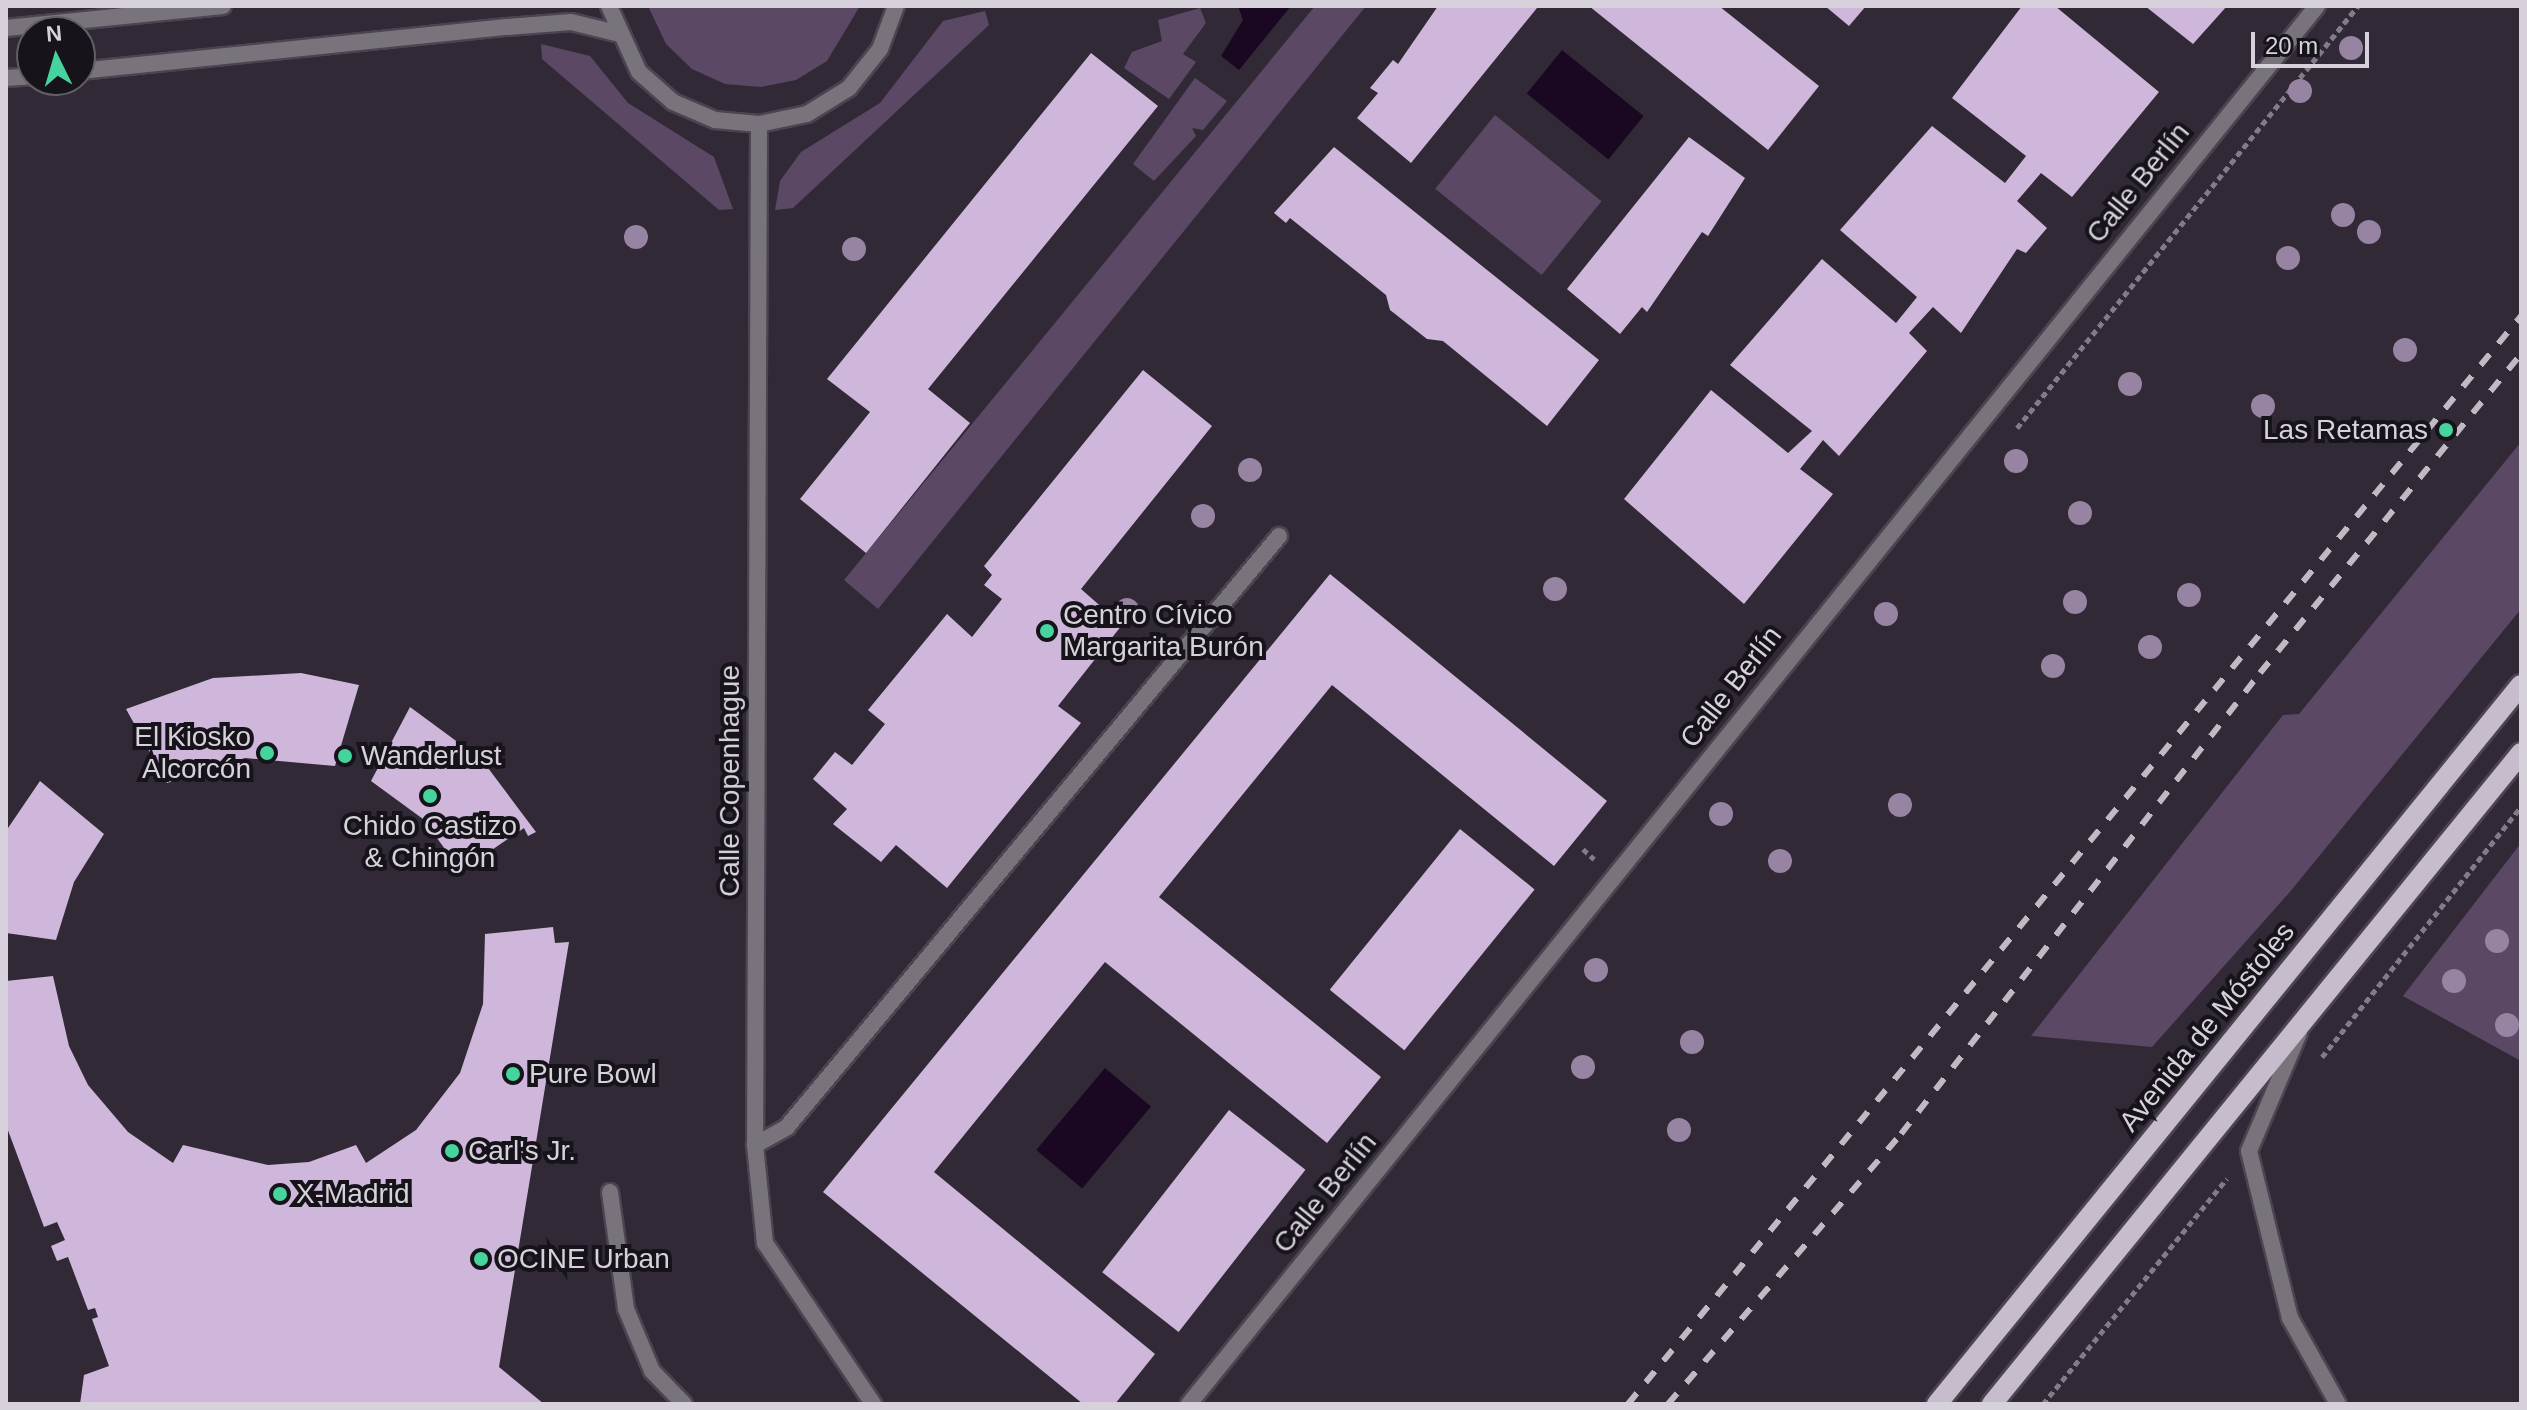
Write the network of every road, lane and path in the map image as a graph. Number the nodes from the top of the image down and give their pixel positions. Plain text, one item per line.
1 (223, 6) edge
2 (609, 6) edge
3 (896, 6) edge
4 (2317, 6) edge
5 (6, 28) edge
6 (616, 33) junction
7 (96, 69) edge
8 (759, 124) junction
9 (1279, 536) dead end
10 (2521, 685) edge
11 (2521, 753) edge
12 (2307, 1015) junction
13 (755, 1145) junction
14 (610, 1192) dead end
15 (684, 1404) edge
16 (873, 1404) edge
17 (1189, 1404) edge
18 (1937, 1404) edge
19 (1992, 1404) edge
20 (2338, 1404) edge

1 - 5 street
2 - 6 street
3 - 8 street
4 - 17 street, Calle Berlín
6 - 7 street
6 - 8 street
8 - 13 street, Calle Copenhague
9 - 13 street
10 - 18 main road, Avenida de Móstoles
11 - 12 main road
12 - 19 main road
12 - 20 street
13 - 16 street, Calle Copenhague
14 - 15 street

